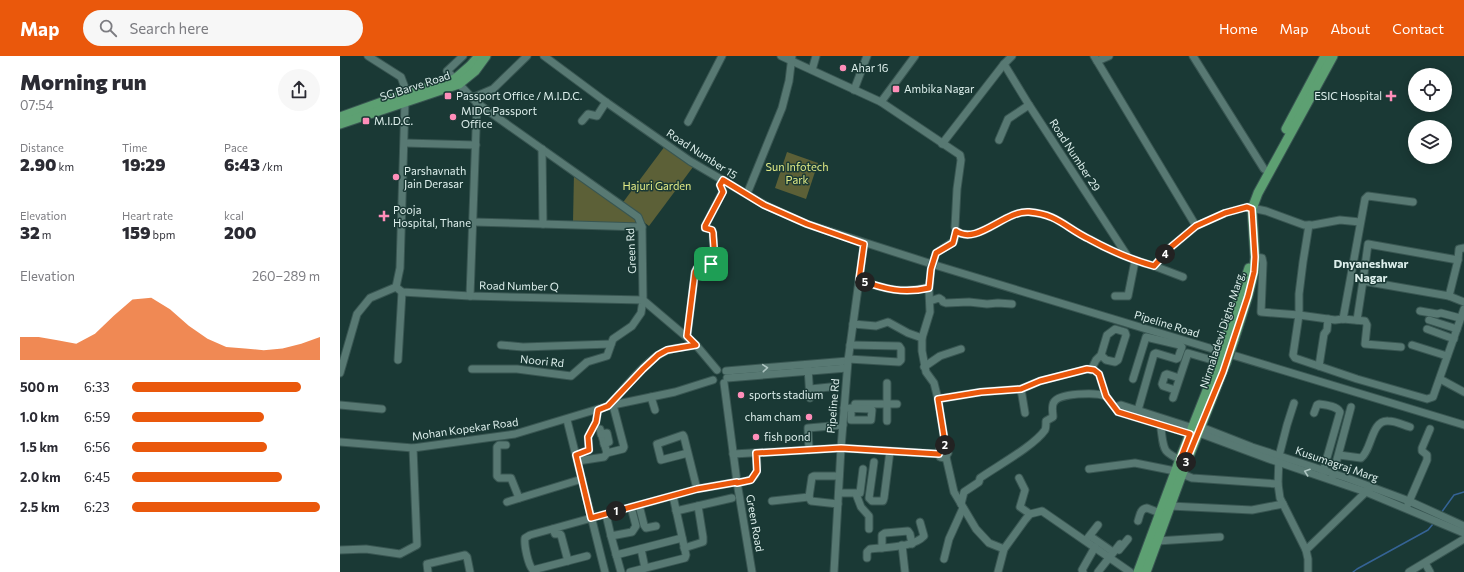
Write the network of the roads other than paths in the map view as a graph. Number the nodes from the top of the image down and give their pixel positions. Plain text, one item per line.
1 (368, 56) edge
2 (463, 56) edge
3 (479, 56) edge
4 (486, 56) edge
5 (527, 56) edge
6 (544, 56) edge
7 (722, 56) edge
8 (781, 56) edge
9 (816, 56) edge
10 (867, 56) edge
11 (915, 56) edge
12 (1012, 56) edge
13 (1109, 56) edge
14 (1193, 56) edge
15 (1325, 56) edge
16 (1333, 56) edge
17 (792, 58) edge
18 (1096, 59) edge
19 (1004, 64) junction
20 (812, 70) junction
21 (457, 82) junction
22 (854, 90) junction
23 (406, 97) junction
24 (475, 100) junction
25 (606, 102) junction
26 (881, 102) junction
27 (1029, 105) junction
28 (340, 117) edge
29 (582, 121) dead end
30 (688, 122) dead end
31 (340, 124) edge
32 (999, 140) dead end
33 (405, 143) junction
34 (942, 144) junction
35 (476, 145) junction
36 (542, 149) junction
37 (1264, 169) junction
38 (723, 180) junction
39 (749, 189) dead end
40 (1413, 202) dead end
41 (1250, 208) junction
42 (473, 222) junction
43 (1360, 222) junction
44 (543, 224) junction
45 (1309, 225) junction
46 (1196, 226) junction
47 (642, 227) junction
48 (956, 231) junction
49 (1357, 242) junction
50 (864, 244) junction
51 (1368, 244) junction
52 (1464, 248) edge
53 (1128, 257) junction
54 (1255, 257) junction
55 (1458, 260) junction
56 (1135, 261) junction
57 (1154, 266) junction
58 (1183, 277) dead end
59 (859, 280) junction
60 (1363, 281) junction
61 (892, 283) dead end
62 (882, 287) junction
63 (929, 288) junction
64 (399, 289) junction
65 (470, 296) junction
66 (1115, 296) dead end
67 (1449, 296) junction
68 (644, 300) junction
69 (930, 301) junction
70 (1464, 302) edge
71 (1012, 304) dead end
72 (1464, 309) edge
73 (1420, 311) dead end
74 (1238, 315) junction
75 (1299, 315) junction
76 (1460, 318) junction
77 (1328, 319) junction
78 (1343, 319) junction
79 (1357, 320) junction
80 (1429, 320) dead end
81 (854, 324) junction
82 (1457, 328) junction
83 (1428, 329) dead end
84 (687, 336) junction
85 (922, 338) junction
86 (1454, 339) junction
87 (611, 344) junction
88 (501, 345) dead end
89 (696, 345) junction
90 (850, 345) junction
91 (1412, 345) dead end
92 (1401, 347) dead end
93 (960, 349) dead end
94 (1101, 355) junction
95 (1447, 356) junction
96 (398, 360) dead end
97 (342, 362) edge
98 (848, 363) junction
99 (1205, 363) dead end
100 (1219, 364) junction
101 (924, 366) junction
102 (1319, 366) junction
103 (808, 368) junction
104 (472, 369) dead end
105 (717, 370) junction
106 (1091, 370) junction
107 (340, 374) edge
108 (726, 378) junction
109 (1179, 378) junction
110 (1133, 379) dead end
111 (1440, 379) junction
112 (713, 380) junction
113 (887, 383) dead end
114 (830, 387) dead end
115 (810, 389) junction
116 (1021, 389) junction
117 (1175, 390) junction
118 (1464, 392) edge
119 (1106, 396) junction
120 (651, 397) junction
121 (810, 398) dead end
122 (1172, 398) dead end
123 (938, 399) junction
124 (1294, 403) dead end
125 (888, 404) junction
126 (897, 404) dead end
127 (340, 405) edge
128 (613, 405) junction
129 (846, 406) junction
130 (1351, 407) dead end
131 (382, 409) dead end
132 (598, 410) junction
133 (655, 410) dead end
134 (1141, 411) junction
135 (1025, 413) dead end
136 (1314, 413) dead end
137 (567, 420) junction
138 (621, 420) dead end
139 (887, 421) dead end
140 (843, 425) junction
141 (1464, 425) edge
142 (1410, 427) dead end
143 (1161, 429) dead end
144 (1430, 429) dead end
145 (601, 431) dead end
146 (1196, 431) junction
147 (340, 442) edge
148 (506, 445) dead end
149 (413, 448) junction
150 (841, 448) junction
151 (809, 450) junction
152 (890, 451) junction
153 (607, 452) junction
154 (688, 453) junction
155 (756, 453) junction
156 (946, 453) junction
157 (734, 454) junction
158 (1339, 455) junction
159 (577, 458) junction
160 (1279, 459) junction
161 (1183, 461) junction
162 (874, 462) dead end
163 (863, 469) dead end
164 (1089, 469) dead end
165 (1178, 472) junction
166 (1323, 473) junction
167 (840, 476) junction
168 (1332, 477) junction
169 (1019, 478) dead end
170 (582, 479) junction
171 (737, 482) junction
172 (1278, 484) junction
173 (697, 489) junction
174 (1368, 490) junction
175 (839, 493) junction
176 (856, 494) junction
177 (673, 496) junction
178 (809, 497) junction
179 (519, 498) junction
180 (732, 498) dead end
181 (772, 501) dead end
182 (507, 502) dead end
183 (838, 504) junction
184 (1283, 504) junction
185 (1408, 504) junction
186 (635, 506) junction
187 (698, 506) junction
188 (962, 506) junction
189 (1170, 506) junction
190 (676, 511) junction
191 (1030, 514) junction
192 (1164, 514) junction
193 (591, 518) junction
194 (606, 519) dead end
195 (1138, 520) dead end
196 (920, 522) dead end
197 (656, 526) dead end
198 (1098, 526) dead end
199 (1464, 526) edge
200 (553, 529) junction
201 (869, 529) dead end
202 (1464, 533) edge
203 (611, 536) junction
204 (1220, 537) dead end
205 (682, 538) junction
206 (1088, 538) junction
207 (1128, 539) dead end
208 (1464, 539) edge
209 (1158, 541) junction
210 (912, 544) junction
211 (1120, 544) dead end
212 (902, 545) junction
213 (1095, 547) junction
214 (684, 548) junction
215 (882, 548) junction
216 (641, 549) junction
217 (1004, 549) junction
218 (340, 550) edge
219 (1306, 550) junction
220 (593, 554) junction
221 (616, 555) junction
222 (1110, 556) junction
223 (867, 558) dead end
224 (944, 559) dead end
225 (568, 561) junction
226 (1425, 563) junction
227 (645, 568) junction
228 (1096, 571) edge
229 (428, 572) edge
230 (469, 572) edge
231 (605, 572) edge
232 (621, 572) edge
233 (630, 572) edge
234 (752, 572) edge
235 (834, 572) edge
236 (905, 572) edge
237 (998, 572) edge
238 (1083, 572) edge
239 (1130, 572) edge
240 (1138, 572) edge
241 (1146, 572) edge
242 (1308, 572) edge
243 (1409, 572) edge
244 (1430, 572) edge

1 - 23 street
2 - 21 street
3 - 21 main road, SG Barve Road
4 - 21 main road, SG Barve Road
5 - 24 street
6 - 25 street, Road Number 15
7 - 30 street
8 - 17 street
9 - 20 street
10 - 22 street
11 - 26 street
12 - 19 street
13 - 18 street
14 - 37 street
15 - 37 main road, Nirmaladevi Dighe Marg,
16 - 41 main road, Nirmaladevi Dighe Marg,
17 - 20 street
17 - 39 street
18 - 46 street
19 - 27 street, Road Number 29
19 - 34 street
20 - 22 street
21 - 23 main road, SG Barve Road
21 - 24 street, Green Rd
22 - 26 street
23 - 28 main road, SG Barve Road
23 - 31 main road, SG Barve Road
23 - 33 street
24 - 35 street
24 - 36 street, Green Rd
25 - 29 street
25 - 38 street, Road Number 15
26 - 34 street
27 - 32 street
27 - 53 street, Road Number 29
33 - 35 street
33 - 64 street
34 - 48 street
35 - 42 street
36 - 44 street
36 - 47 street, Green Rd
37 - 41 main road, Nirmaladevi Dighe Marg,
38 - 50 street, Road Number 15
38 - 84 street
40 - 43 street
41 - 45 street
41 - 46 street
41 - 54 main road, Nirmaladevi Dighe Marg,
41 - 74 main road, Nirmaladevi Dighe Marg,
42 - 44 street
42 - 65 street
43 - 45 street
43 - 49 street
44 - 47 street
45 - 75 street
46 - 57 street
47 - 68 street, Green Rd
48 - 53 street
48 - 63 street, bridge
49 - 51 street
49 - 78 street
50 - 59 street, Pipeline Rd
50 - 141 street, Pipeline Road
51 - 55 street
51 - 60 street
52 - 55 street
53 - 56 street
54 - 74 main road, Nirmaladevi Dighe Marg,
54 - 75 street
55 - 67 street
56 - 57 street
56 - 66 street
57 - 58 street
59 - 62 street
59 - 81 street, Pipeline Rd
60 - 67 street
60 - 79 street
61 - 62 street
62 - 63 street
63 - 69 street
64 - 65 street, Road Number Q
64 - 96 street
64 - 97 street
65 - 68 street, Road Number Q
67 - 70 street
68 - 84 street
68 - 87 street, Noori Rd
69 - 71 street
69 - 85 street
72 - 76 street
73 - 76 street
74 - 100 main road, Nirmaladevi Dighe Marg,, bridge
75 - 77 street
75 - 102 street
76 - 82 street
77 - 78 street
77 - 102 street
78 - 79 street
79 - 92 street
80 - 82 street
81 - 85 street
81 - 90 street, Pipeline Rd
82 - 86 street
83 - 86 street
84 - 89 street
85 - 101 street
86 - 95 street
87 - 88 street
87 - 104 street, Noori Rd
89 - 105 street
89 - 128 street
90 - 98 street, Pipeline Rd
90 - 98 street
91 - 95 street
93 - 101 street
94 - 94 street
94 - 106 street
95 - 111 street
97 - 107 street
98 - 103 street
98 - 129 street, Pipeline Rd
99 - 100 street
100 - 109 street
100 - 146 main road, Nirmaladevi Dighe Marg,
101 - 123 street
102 - 111 street
103 - 108 street
103 - 115 street
105 - 108 street
105 - 112 street
106 - 116 street
106 - 119 street
108 - 112 street
108 - 157 street, Green Road
109 - 117 street
109 - 117 street
110 - 134 street
111 - 118 street
112 - 120 street
113 - 125 street
114 - 115 street
115 - 121 street
116 - 123 street
116 - 135 street
117 - 122 street
119 - 134 street, Kusumagraj Marg
119 - 188 street
120 - 128 street
120 - 133 street
123 - 156 street
124 - 160 street
125 - 126 street
125 - 129 street
125 - 139 street
127 - 131 street
128 - 132 street, Mohan Kopekar Road
128 - 138 street
128 - 153 street
129 - 140 street, Pipeline Rd
130 - 158 street
132 - 137 street, Mohan Kopekar Road
132 - 159 street
134 - 146 street, Kusumagraj Marg
136 - 166 street
137 - 149 street, Mohan Kopekar Road
137 - 159 street
140 - 150 street, Pipeline Rd
140 - 151 street
142 - 158 street
143 - 161 street
144 - 185 street
145 - 153 street
146 - 160 street, Kusumagraj Marg
146 - 161 main road, Nirmaladevi Dighe Marg,
147 - 149 street, Mohan Kopekar Road
148 - 179 street
149 - 218 street
150 - 151 street
150 - 152 street
150 - 167 street, Pipeline Rd
151 - 155 street
152 - 156 street
152 - 162 street
153 - 159 street
154 - 154 street
154 - 173 street
155 - 157 street
155 - 171 street
156 - 188 street
157 - 171 street, Green Road
158 - 168 street
159 - 170 street
160 - 166 street, Kusumagraj Marg
160 - 172 street
161 - 165 main road, Nirmaladevi Dighe Marg,
163 - 176 street
164 - 165 street
165 - 172 street
165 - 189 main road, Nirmaladevi Dighe Marg,
165 - 192 main road, Nirmaladevi Dighe Marg,
166 - 168 street, Kusumagraj Marg
167 - 175 street, Pipeline Rd
167 - 178 street
168 - 174 street, Kusumagraj Marg
169 - 191 street
170 - 179 street
170 - 193 street
171 - 173 street
171 - 234 street, Green Road
172 - 184 street
173 - 177 street
174 - 185 street, Kusumagraj Marg
174 - 219 street
175 - 176 street
175 - 183 street, Pipeline Rd
176 - 201 street
177 - 186 street
177 - 190 street
178 - 181 street
178 - 183 street
179 - 182 street
180 - 187 street
183 - 235 street, Pipeline Rd
184 - 189 street
184 - 219 street
185 - 199 street, Kusumagraj Marg
185 - 202 street, Kusumagraj Marg
186 - 193 street
186 - 197 street
186 - 203 street
187 - 190 street
187 - 214 street
188 - 217 street
188 - 224 street
189 - 192 main road, Nirmaladevi Dighe Marg,
190 - 205 street
191 - 206 street
191 - 217 street
192 - 195 street
192 - 209 main road, Nirmaladevi Dighe Marg,
192 - 240 main road, Nirmaladevi Dighe Marg,
193 - 200 street
193 - 220 street
194 - 203 street
196 - 210 street
198 - 206 street
200 - 225 street
200 - 225 street
203 - 221 street
204 - 209 street
205 - 214 street
205 - 216 street
206 - 213 street
206 - 222 street
207 - 222 street
208 - 226 street
209 - 241 main road, Nirmaladevi Dighe Marg,
210 - 212 street
210 - 215 street
211 - 222 street
212 - 215 street
212 - 236 street
213 - 222 street
213 - 238 street
214 - 227 street
215 - 223 street
216 - 221 street
216 - 227 street
217 - 237 street
219 - 242 street
220 - 225 street
220 - 231 street
221 - 232 street
222 - 228 street
222 - 239 street
226 - 243 street
226 - 244 street
227 - 233 street
229 - 230 street

